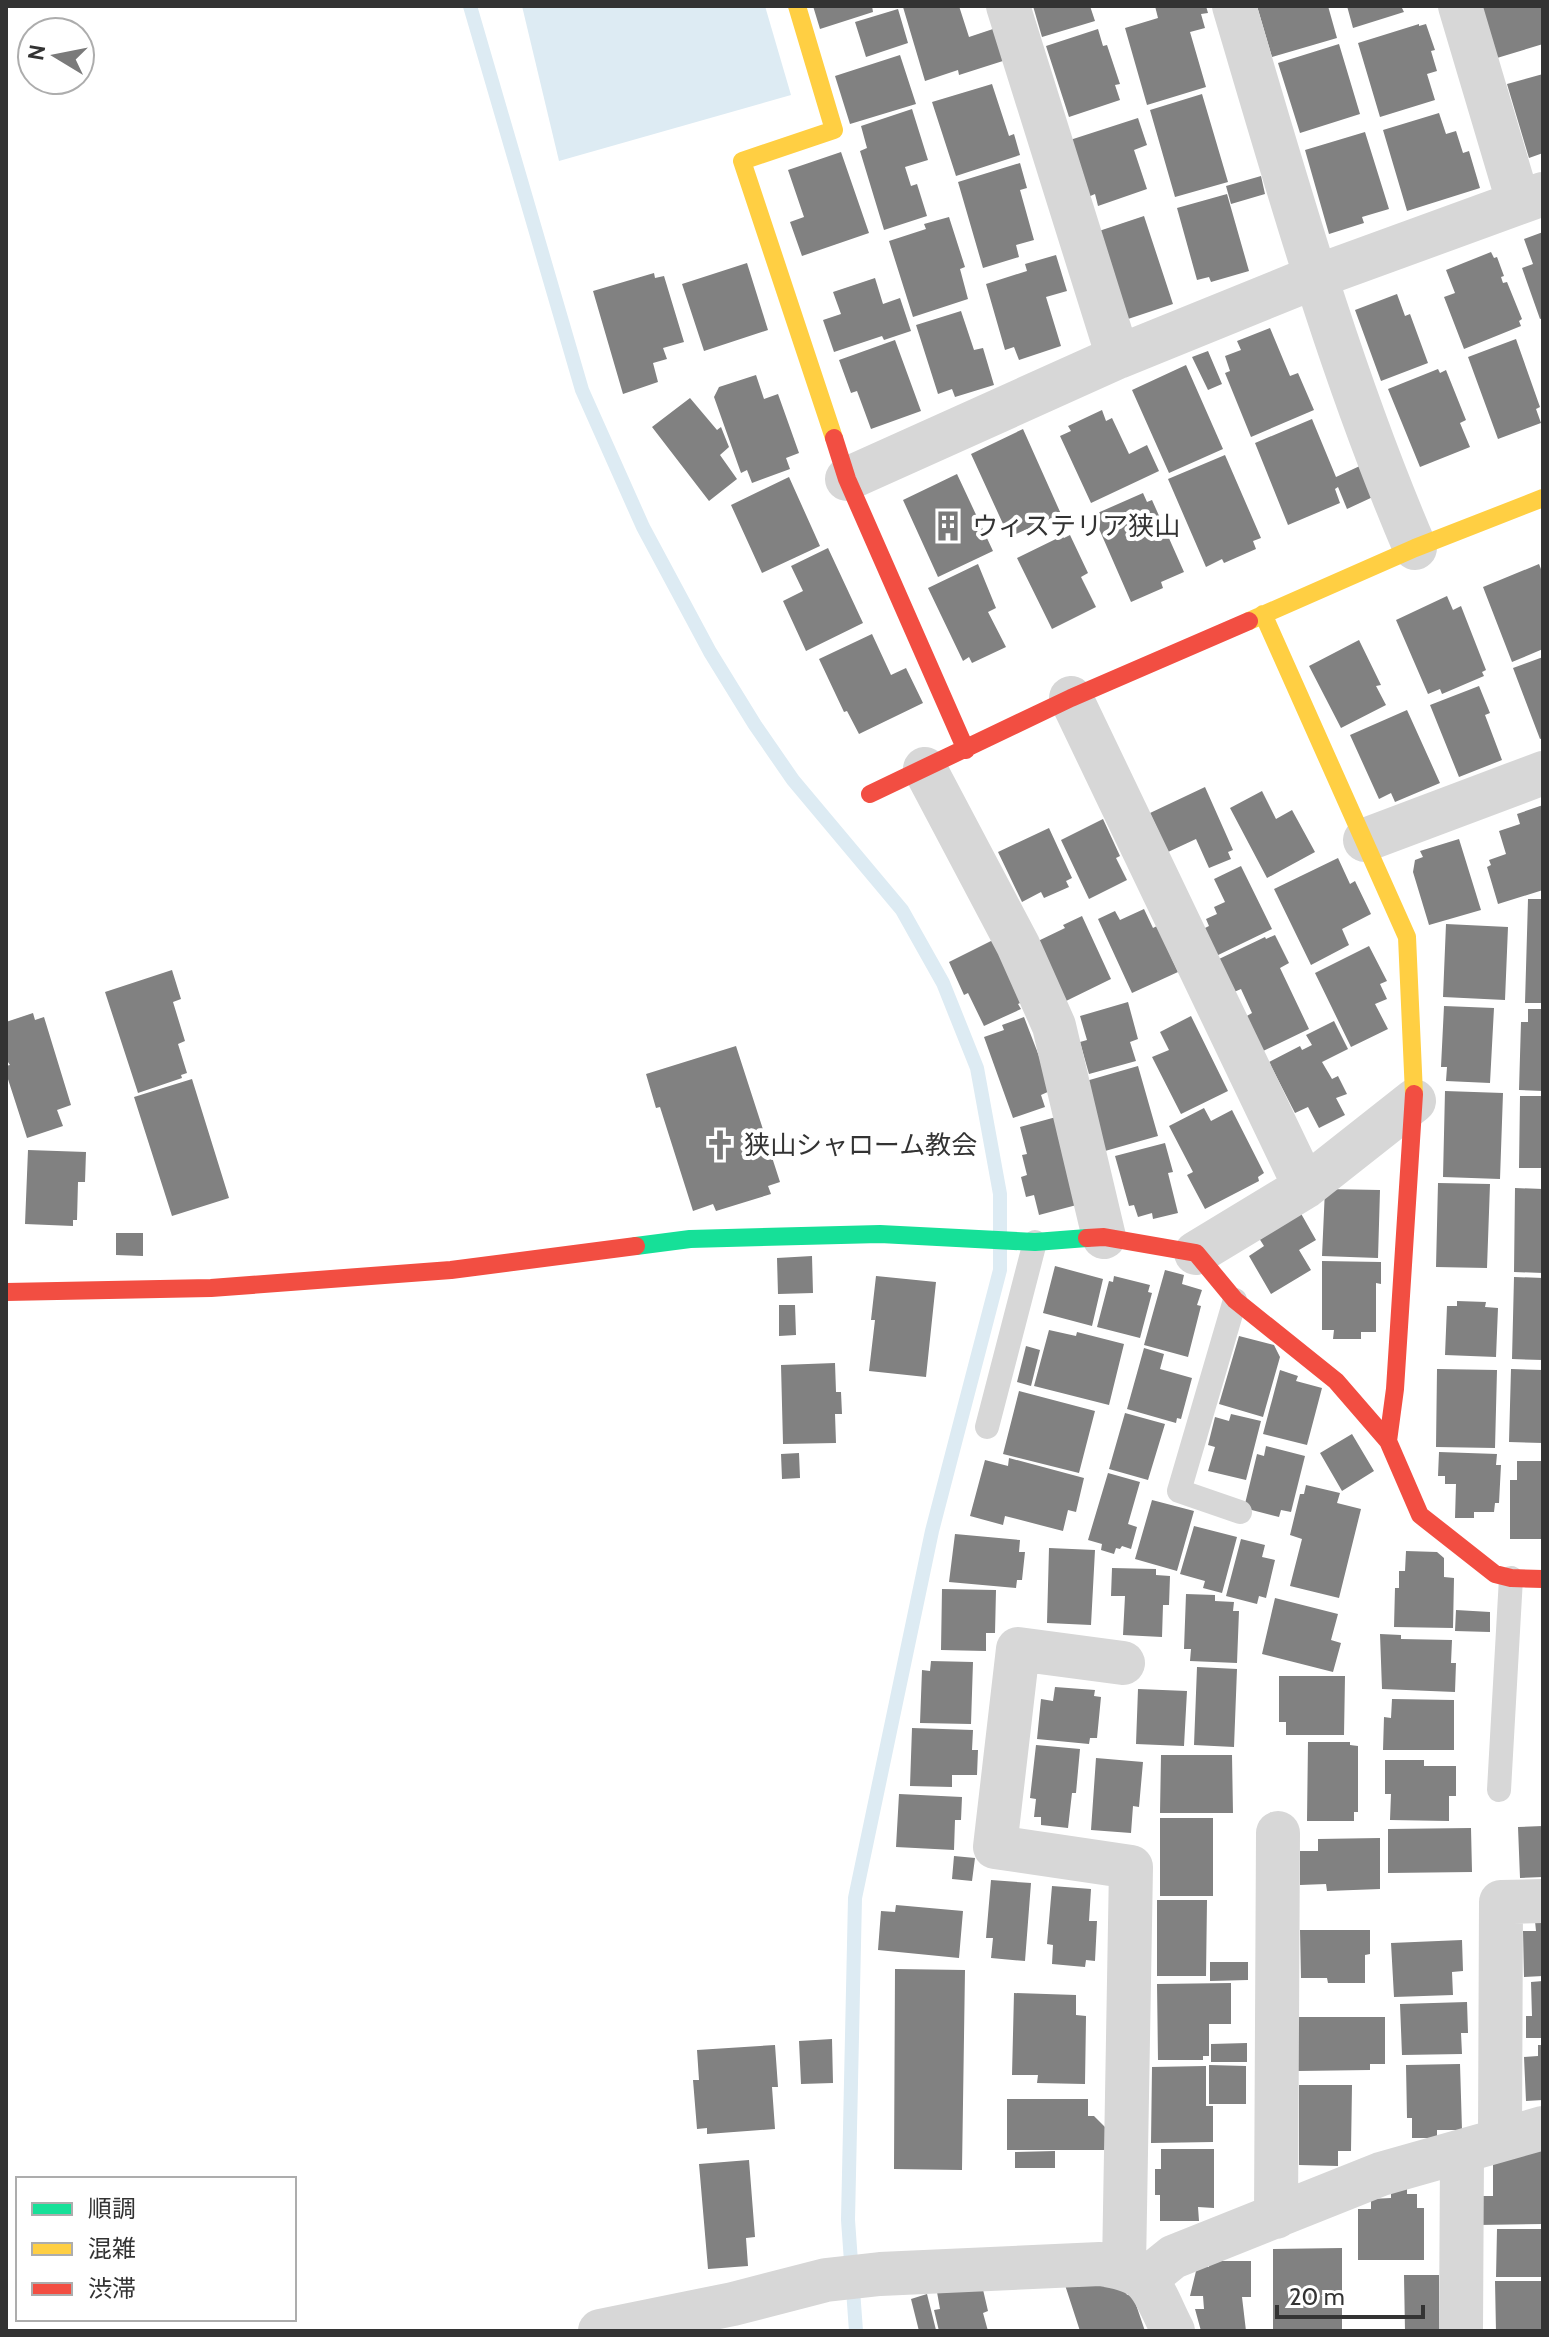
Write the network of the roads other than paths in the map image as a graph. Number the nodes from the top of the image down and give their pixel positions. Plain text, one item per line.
1 (797, 6) edge
2 (1008, 6) edge
3 (1234, 6) edge
4 (1460, 6) edge
5 (1531, 198) edge
6 (1315, 277) junction
7 (1118, 357) junction
8 (847, 479) junction
9 (1543, 498) edge
10 (1415, 548) junction
11 (1263, 614) junction
12 (1071, 698) junction
13 (966, 750) junction
14 (925, 769) junction
15 (1543, 773) edge
16 (870, 794) dead end
17 (1365, 840) junction
18 (1414, 1101) junction
19 (1305, 1187) junction
20 (1104, 1237) junction
21 (1035, 1242) junction
22 (1196, 1253) junction
23 (6, 1292) edge
24 (1235, 1300) junction
25 (987, 1427) dead end
26 (1388, 1441) junction
27 (1240, 1512) dead end
28 (1511, 1578) junction
29 (1543, 1579) edge
30 (1123, 1663) dead end
31 (1499, 1790) dead end
32 (1278, 1833) dead end
33 (1543, 1901) edge
34 (1543, 2128) edge
35 (1481, 2145) junction
36 (1276, 2217) junction
37 (1135, 2272) junction
38 (600, 2331) edge
39 (1173, 2331) edge
40 (1461, 2331) edge

1 - 8 street
2 - 7 street
3 - 6 street
4 - 5 street
5 - 6 street
6 - 7 street
6 - 10 street
7 - 8 street
8 - 13 street
9 - 10 street
10 - 11 street
11 - 12 street
11 - 17 street
12 - 13 street
12 - 19 street
13 - 14 street
14 - 16 street
14 - 20 street
15 - 17 street
17 - 18 street
18 - 19 street
18 - 26 street
19 - 22 street
20 - 21 street
20 - 22 street
21 - 23 street
21 - 25 lane
22 - 24 street
24 - 26 street
24 - 27 lane
26 - 28 street
28 - 29 street
28 - 31 lane
30 - 37 street
32 - 36 street
33 - 35 street
34 - 35 street
35 - 36 street
35 - 40 street
36 - 37 street
37 - 38 street
37 - 39 street

